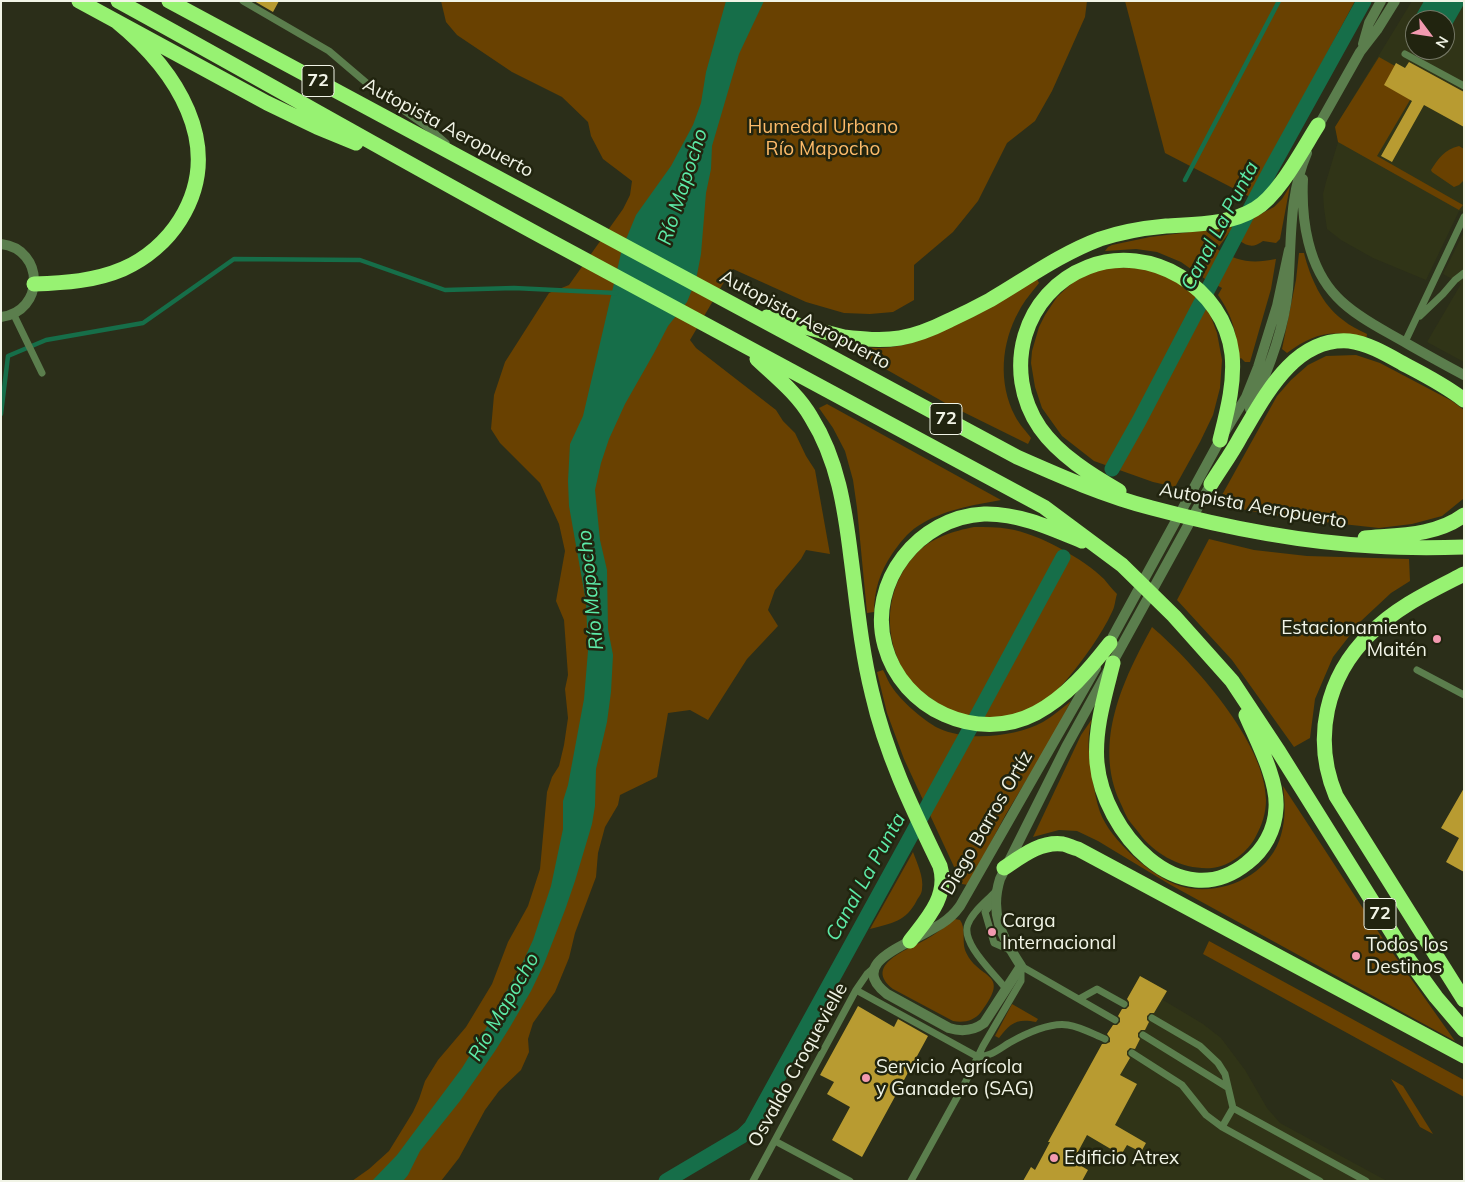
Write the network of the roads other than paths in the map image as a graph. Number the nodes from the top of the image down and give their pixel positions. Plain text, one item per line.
1 (79, 1) edge
2 (118, 1) edge
3 (169, 1) edge
4 (243, 1) edge
5 (1381, 1) edge
6 (1395, 1) edge
7 (116, 21) junction
8 (1360, 52) junction
9 (1416, 60) edge
10 (1464, 86) edge
11 (1318, 125) junction
12 (397, 157) junction
13 (1304, 161) junction
14 (468, 162) junction
15 (1464, 217) edge
16 (1, 244) edge
17 (1289, 250) junction
18 (1464, 273) edge
19 (34, 284) junction
20 (749, 312) junction
21 (13, 313) junction
22 (1, 317) edge
23 (1416, 320) junction
24 (1405, 342) junction
25 (741, 345) junction
26 (42, 373) dead end
27 (1464, 375) edge
28 (1464, 400) edge
29 (1220, 440) junction
30 (1211, 484) junction
31 (1158, 510) junction
32 (1464, 515) edge
33 (1322, 541) junction
34 (1464, 547) edge
35 (1102, 549) junction
36 (1464, 574) edge
37 (1110, 643) junction
38 (1114, 663) junction
39 (1417, 670) dead end
40 (1232, 681) junction
41 (1464, 695) edge
42 (1004, 868) junction
43 (995, 895) junction
44 (910, 941) junction
45 (1021, 966) junction
46 (875, 967) junction
47 (1006, 988) junction
48 (856, 990) junction
49 (1080, 999) junction
50 (1464, 1000) edge
51 (1124, 1004) dead end
52 (1152, 1018) dead end
53 (1116, 1020) dead end
54 (1464, 1030) edge
55 (1142, 1035) dead end
56 (1105, 1039) dead end
57 (1132, 1053) dead end
58 (1464, 1056) edge
59 (978, 1058) junction
60 (1227, 1087) junction
61 (1233, 1108) junction
62 (1222, 1127) junction
63 (774, 1141) junction
64 (754, 1181) edge
65 (850, 1181) edge
66 (911, 1181) edge
67 (1320, 1181) edge
68 (1366, 1181) edge

1 - 7 highway
2 - 12 highway, 72
3 - 14 highway, Autopista Aeropuerto / 72
4 - 14 lane
5 - 8 street, Diego Barros Ortíz
6 - 8 street, Diego Barros Ortíz
7 - 12 highway
7 - 19 highway
8 - 11 street, Diego Barros Ortíz
9 - 10 lane
11 - 13 street, Diego Barros Ortíz
11 - 20 highway
12 - 25 highway, 72
13 - 17 street, Diego Barros Ortíz
13 - 24 street
14 - 20 highway, Autopista Aeropuerto / 72
15 - 23 lane
16 - 19 street
17 - 29 street, Diego Barros Ortíz
17 - 30 street, Diego Barros Ortíz
18 - 23 lane
19 - 21 street
20 - 31 highway, Autopista Aeropuerto / 72
21 - 22 street
21 - 26 lane
23 - 24 lane
24 - 27 street
25 - 35 highway, 72
25 - 44 highway
28 - 30 highway
29 - 31 highway
29 - 37 street, Diego Barros Ortíz
30 - 38 street, Diego Barros Ortíz
31 - 33 highway, Autopista Aeropuerto / 72
32 - 33 highway
33 - 34 highway, Autopista Aeropuerto / 72
35 - 37 highway
35 - 40 highway, 72
36 - 50 highway
37 - 44 street, Diego Barros Ortíz
38 - 40 highway
38 - 42 street, Diego Barros Ortíz
39 - 41 lane
40 - 54 highway, 72
42 - 43 street, Diego Barros Ortíz
42 - 58 highway
43 - 45 street, Diego Barros Ortíz
43 - 47 lane
44 - 46 street, Diego Barros Ortíz
45 - 47 street
45 - 49 lane
45 - 59 lane
46 - 47 street
46 - 48 lane, Osvaldo Croquevielle
48 - 59 lane
48 - 63 lane, Osvaldo Croquevielle
49 - 51 lane
49 - 53 lane
52 - 60 lane
55 - 60 lane
56 - 59 lane
57 - 62 lane
59 - 66 lane
60 - 61 lane
61 - 62 lane
61 - 68 lane
62 - 67 lane
63 - 64 lane, Osvaldo Croquevielle
63 - 65 lane

